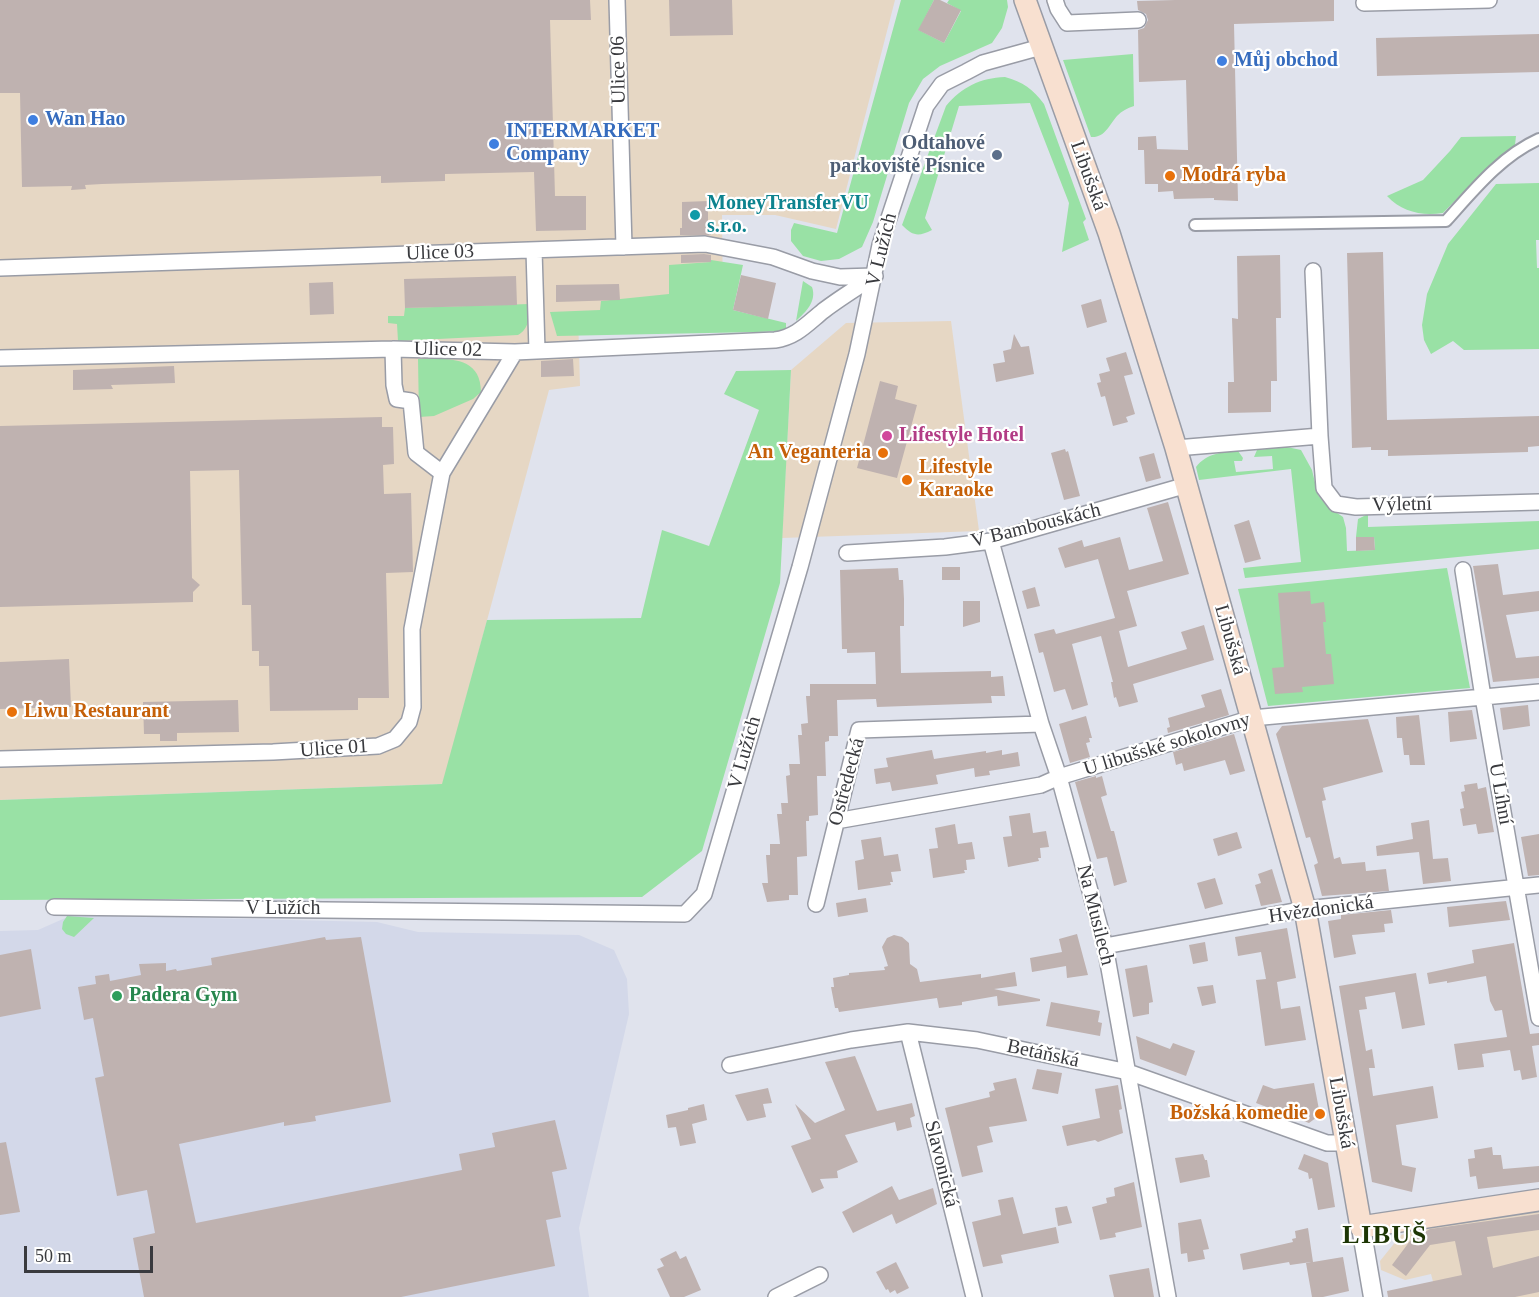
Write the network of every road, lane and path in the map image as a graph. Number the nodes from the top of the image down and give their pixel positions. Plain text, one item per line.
1 (617, 0) edge
2 (1025, 0) edge
3 (1055, 0) edge
4 (1489, 0) edge
5 (1365, 3) dead end
6 (1138, 20) dead end
7 (1041, 47) junction
8 (1539, 139) edge
9 (1195, 225) dead end
10 (624, 247) junction
11 (534, 250) junction
12 (0, 268) edge
13 (1313, 271) dead end
14 (875, 276) junction
15 (393, 349) junction
16 (537, 351) junction
17 (515, 352) junction
18 (0, 358) edge
19 (1320, 436) junction
20 (1176, 448) junction
21 (442, 473) junction
22 (1187, 485) junction
23 (1539, 502) edge
24 (991, 541) junction
25 (847, 553) dead end
26 (1463, 570) dead end
27 (1539, 692) edge
28 (1483, 697) junction
29 (1252, 718) junction
30 (1041, 724) junction
31 (0, 759) edge
32 (1059, 777) junction
33 (836, 821) junction
34 (1539, 885) edge
35 (1516, 887) junction
36 (816, 904) dead end
37 (54, 907) dead end
38 (1305, 909) junction
39 (1105, 946) junction
40 (1539, 1018) edge
41 (908, 1032) junction
42 (730, 1065) dead end
43 (1128, 1072) junction
44 (1347, 1143) junction
45 (1539, 1200) edge
46 (1360, 1227) junction
47 (820, 1275) dead end
48 (776, 1297) edge
49 (974, 1297) edge
50 (1168, 1297) edge
51 (1373, 1297) edge

1 - 10 street, Ulice 06
2 - 7 main road, Libušská
3 - 6 street
4 - 5 street
7 - 14 street, V Lužích
7 - 20 main road, Libušská
8 - 9 street
10 - 11 street, Ulice 03
10 - 14 street, Ulice 03
11 - 12 street, Ulice 03
11 - 16 street
13 - 19 street, Výletní
14 - 16 street, Ulice 02
14 - 37 street, V Lužích
15 - 17 street, Ulice 02
15 - 18 street, Ulice 02
15 - 21 street
16 - 17 street, Ulice 02
17 - 21 street, Ulice 01
19 - 20 street
19 - 23 street, Výletní
20 - 22 main road, Libušská
21 - 31 street, Ulice 01
22 - 24 street, V Bambouskách
22 - 29 main road, Libušská
24 - 25 street, V Bambouskách
24 - 30 street, Na Musilech
26 - 28 street, U Líhní
27 - 28 street, U libušské sokolovny
28 - 29 street, U libušské sokolovny
28 - 35 street, U Líhní
29 - 32 street, U libušské sokolovny
29 - 38 main road, Libušská
30 - 32 street, Na Musilech
30 - 33 street, Ostředecká
32 - 33 street, U libušské sokolovny
32 - 39 street, Na Musilech
33 - 36 street, Ostředecká
34 - 35 street, Hvězdonická
35 - 38 street, Hvězdonická
35 - 40 street, U Líhní
38 - 39 street, Hvězdonická
38 - 44 main road, Libušská
39 - 43 street, Na Musilech
41 - 42 street, Betáňská
41 - 43 street, Betáňská
41 - 49 street, Slavonická
43 - 44 street, Betáňská
43 - 50 street, Na Musilech
44 - 46 main road, Libušská
45 - 46 main road
46 - 51 street, Libušská
47 - 48 street

